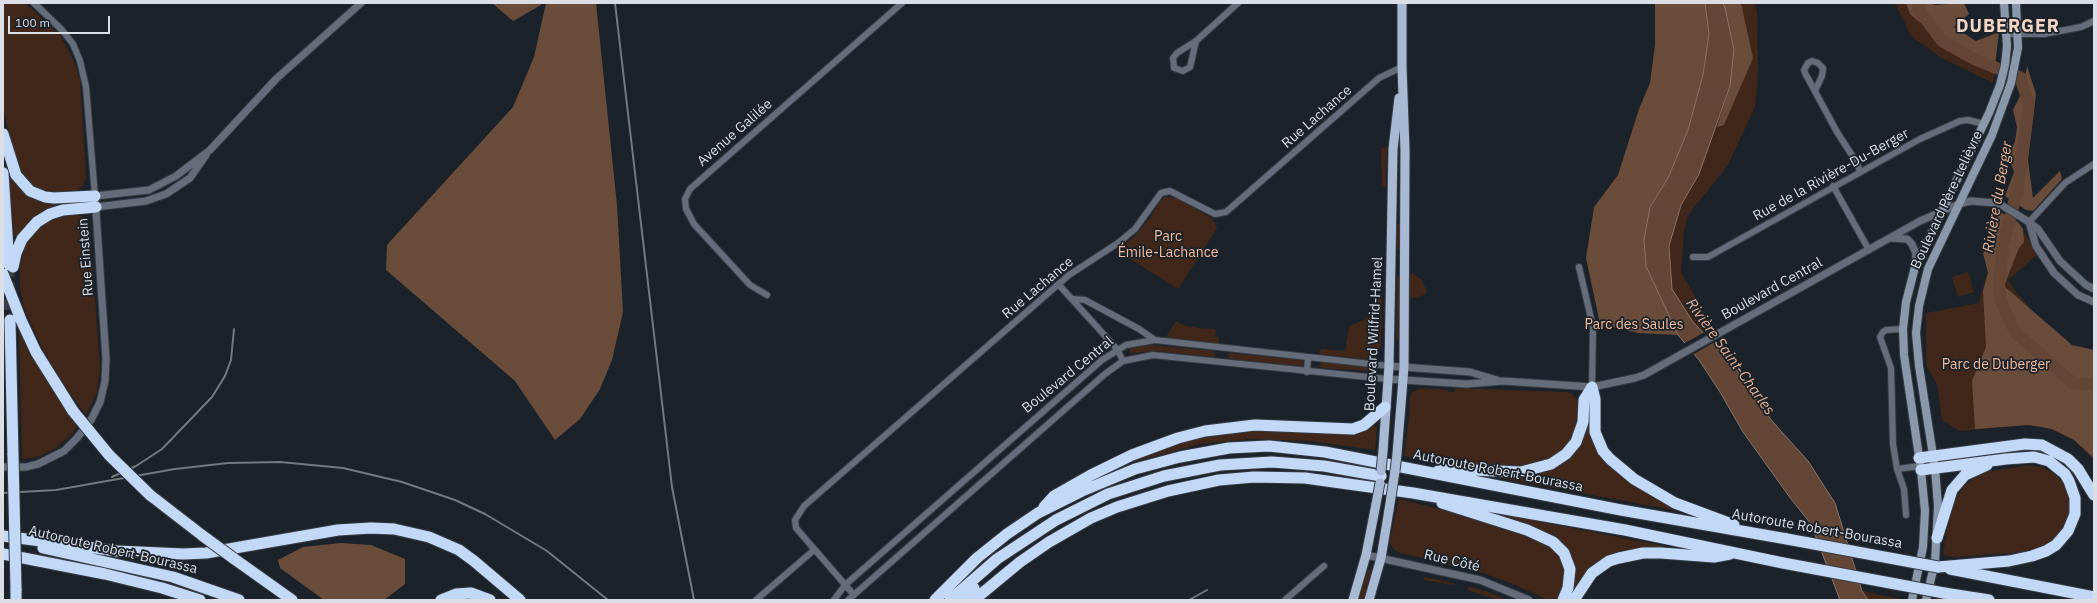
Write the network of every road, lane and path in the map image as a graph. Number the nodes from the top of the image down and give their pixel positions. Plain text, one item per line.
1 (34, 3) edge
2 (361, 3) edge
3 (902, 3) edge
4 (1238, 3) edge
5 (1402, 3) edge
6 (2004, 3) edge
7 (2016, 3) edge
8 (2094, 21) edge
9 (2007, 34) junction
10 (2018, 34) junction
11 (1196, 41) junction
12 (1402, 67) junction
13 (1815, 91) dead end
14 (1984, 124) junction
15 (3, 134) edge
16 (210, 150) junction
17 (2094, 164) edge
18 (1860, 172) junction
19 (3, 173) edge
20 (1833, 186) junction
21 (95, 201) junction
22 (1959, 204) junction
23 (1941, 212) junction
24 (2029, 222) junction
25 (1891, 238) junction
26 (1869, 250) junction
27 (1693, 258) dead end
28 (1580, 267) dead end
29 (1915, 267) junction
30 (9, 269) edge
31 (1059, 285) junction
32 (2094, 289) edge
33 (766, 295) dead end
34 (1074, 300) junction
35 (2094, 302) edge
36 (10, 320) tunnel mouth
37 (1903, 329) junction
38 (1155, 340) junction
39 (1222, 348) junction
40 (1117, 350) junction
41 (1308, 358) junction
42 (1123, 360) junction
43 (1221, 362) junction
44 (1389, 366) junction
45 (1404, 368) junction
46 (1307, 372) junction
47 (1387, 379) junction
48 (1403, 381) junction
49 (1503, 381) junction
50 (1592, 387) junction
51 (1385, 407) junction
52 (1933, 456) junction
53 (2006, 459) junction
54 (1920, 464) junction
55 (3, 468) edge
56 (979, 468) junction
57 (1935, 468) junction
58 (1897, 469) junction
59 (1428, 473) junction
60 (1376, 475) junction
61 (988, 478) junction
62 (1413, 493) junction
63 (2094, 495) edge
64 (1038, 513) junction
65 (1906, 515) dead end
66 (1750, 532) junction
67 (1033, 535) junction
68 (3, 536) edge
69 (1937, 538) junction
70 (3, 540) edge
71 (814, 550) junction
72 (1736, 553) junction
73 (3, 555) edge
74 (1366, 555) junction
75 (1381, 558) junction
76 (1324, 566) dead end
77 (1943, 567) junction
78 (845, 585) junction
79 (1944, 592) junction
80 (16, 594) edge
81 (854, 595) junction
82 (2094, 596) edge
83 (200, 600) edge
84 (239, 600) edge
85 (292, 600) edge
86 (441, 600) edge
87 (490, 600) edge
88 (520, 600) edge
89 (756, 600) edge
90 (834, 600) edge
91 (848, 600) edge
92 (935, 600) edge
93 (950, 600) edge
94 (961, 600) edge
95 (974, 600) edge
96 (1285, 600) edge
97 (1353, 600) edge
98 (1369, 600) edge
99 (1529, 600) edge
100 (1563, 600) edge
101 (1574, 600) edge
102 (1912, 600) edge
103 (1926, 600) edge
104 (1964, 600) edge
105 (1988, 600) edge

1 - 21 street, Rue Einstein
2 - 16 street
3 - 33 street, Avenue Galilée
4 - 11 street
5 - 12 main road, Boulevard Wilfrid-Hamel
6 - 9 main road, Boulevard Père-Lelièvre
7 - 10 main road, Boulevard Père-Lelièvre
8 - 10 street
9 - 10 street
9 - 14 main road, Boulevard Père-Lelièvre
10 - 22 main road, Boulevard Père-Lelièvre
11 - 11 street
12 - 31 street, Rue Lachance
12 - 44 main road, Boulevard Wilfrid-Hamel
12 - 45 main road, Boulevard Wilfrid-Hamel
13 - 18 street
14 - 18 street, Rue de la Rivière-Du-Berger
14 - 23 main road, Boulevard Père-Lelièvre
15 - 21 highway
16 - 21 street
16 - 21 street
17 - 24 street
18 - 20 street, Rue de la Rivière-Du-Berger
19 - 30 highway
20 - 26 street
20 - 27 street, Rue de la Rivière-Du-Berger
21 - 30 highway
21 - 55 street, Rue Einstein
22 - 23 street, Boulevard Central
22 - 24 street, Boulevard Central
22 - 52 main road, Boulevard Père-Lelièvre
23 - 25 street, Boulevard Central
23 - 29 main road, Boulevard Père-Lelièvre
24 - 32 street, Boulevard Central
24 - 35 street
25 - 26 street, Boulevard Central
25 - 29 street
26 - 50 street, Boulevard Central
28 - 50 street
29 - 37 main road, Boulevard Père-Lelièvre
30 - 85 highway, bridge
31 - 34 street
31 - 71 street, Rue Lachance
34 - 38 street
34 - 40 street
36 - 80 highway, bridge
37 - 54 main road, Boulevard Père-Lelièvre
37 - 58 street
38 - 39 street, Boulevard Central
38 - 40 street, Boulevard Central
39 - 41 street, Boulevard Central
39 - 43 street
40 - 42 street
40 - 56 street, Boulevard Central
41 - 44 street, Boulevard Central
41 - 46 street
42 - 43 street, Boulevard Central
42 - 61 street, Boulevard Central
43 - 46 street, Boulevard Central
44 - 45 street, Boulevard Central
44 - 47 main road, Boulevard Wilfrid-Hamel
45 - 48 main road, Boulevard Wilfrid-Hamel
45 - 49 street, Boulevard Central
46 - 47 street, Boulevard Central
47 - 48 street, Boulevard Central
47 - 51 main road, Boulevard Wilfrid-Hamel
48 - 49 street, Boulevard Central
48 - 75 main road, Boulevard Wilfrid-Hamel, bridge
49 - 50 street, Boulevard Central
50 - 59 highway
50 - 66 highway
51 - 60 main road, Boulevard Wilfrid-Hamel, bridge
51 - 64 highway
52 - 54 highway
52 - 57 main road, Boulevard Père-Lelièvre
52 - 63 highway
53 - 57 highway
53 - 69 highway
53 - 77 highway
54 - 57 highway
54 - 58 street
54 - 102 main road, Boulevard Père-Lelièvre
56 - 61 street
56 - 78 street, Boulevard Central
57 - 69 main road, Boulevard Père-Lelièvre
58 - 65 street
59 - 64 highway, Autoroute Robert-Bourassa
59 - 66 highway, Autoroute Robert-Bourassa
60 - 67 highway
60 - 74 main road, Boulevard Wilfrid-Hamel, bridge
61 - 81 street, Boulevard Central
62 - 72 highway
62 - 95 highway
62 - 100 highway
64 - 92 highway, Autoroute Robert-Bourassa
66 - 77 highway, Autoroute Robert-Bourassa, bridge
67 - 93 highway
67 - 94 highway
68 - 88 highway
69 - 103 main road, Boulevard Père-Lelièvre
70 - 84 highway, Autoroute Robert-Bourassa
71 - 78 street, Rue Lachance
71 - 89 street
72 - 79 highway, bridge
72 - 101 highway
73 - 83 highway, Autoroute Robert-Bourassa
74 - 75 street, Rue Côté
74 - 97 main road, Boulevard Wilfrid-Hamel
75 - 98 main road, Boulevard Wilfrid-Hamel
75 - 99 street, Rue Côté
76 - 96 street
77 - 82 highway, Autoroute Robert-Bourassa
78 - 81 street, Rue Lachance
78 - 90 street, Boulevard Central
79 - 104 highway
79 - 105 highway
81 - 91 street, Boulevard Central
86 - 87 highway

